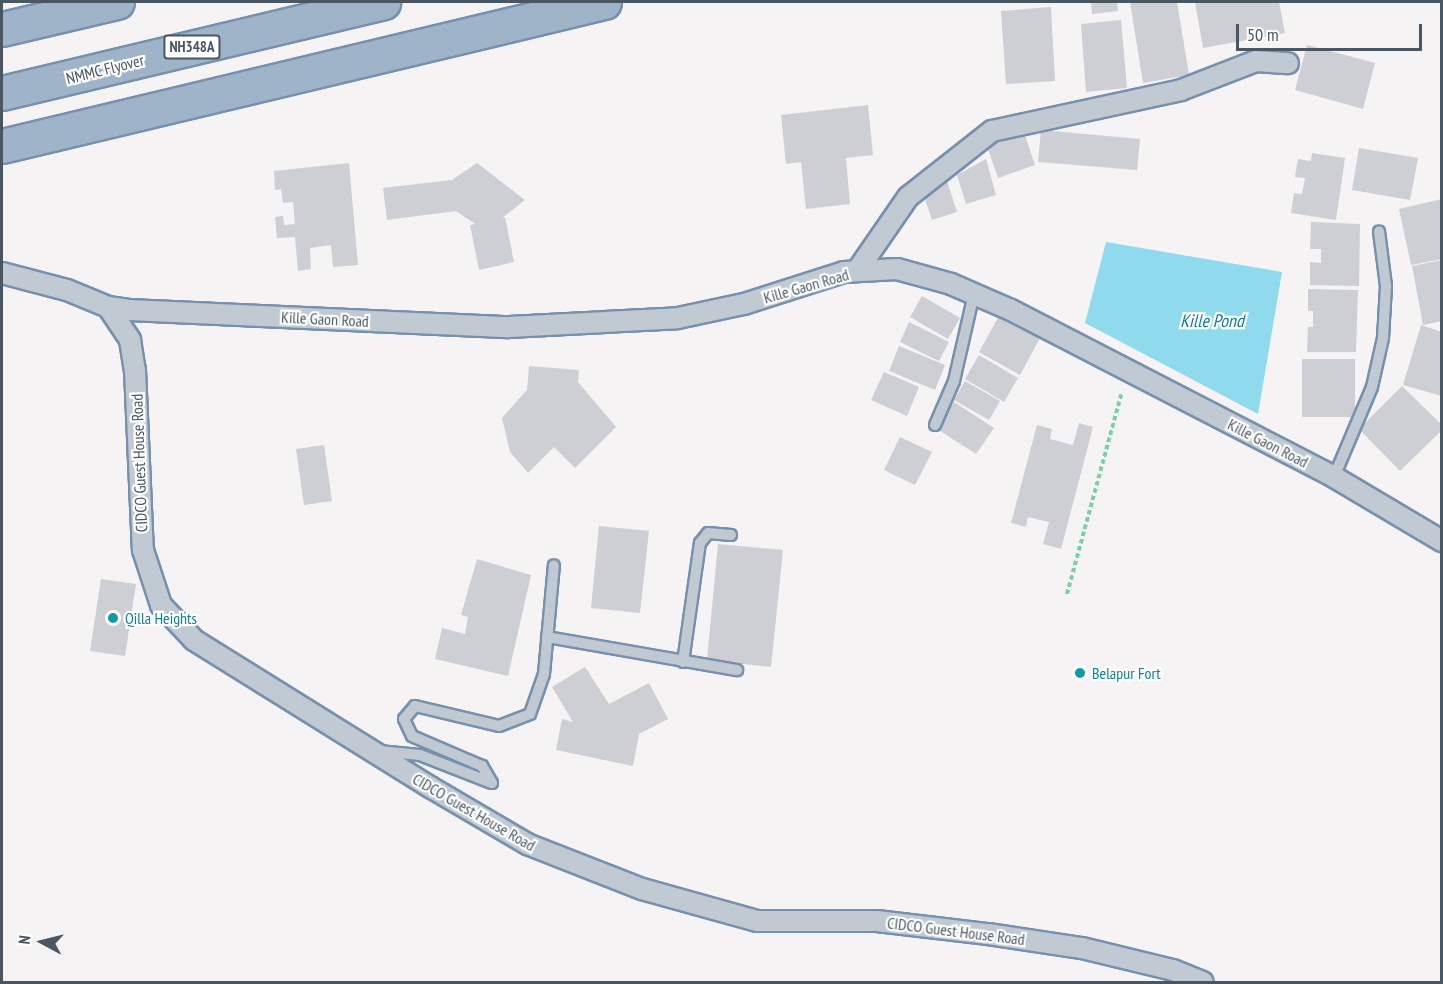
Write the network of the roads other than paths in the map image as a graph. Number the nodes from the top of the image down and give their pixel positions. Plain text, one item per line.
1 (117, 2) edge
2 (383, 2) edge
3 (604, 2) edge
4 (2, 29) edge
5 (1288, 63) dead end
6 (2, 93) edge
7 (2, 146) edge
8 (1379, 231) dead end
9 (857, 271) junction
10 (2, 273) edge
11 (974, 294) junction
12 (108, 307) junction
13 (148, 311) junction
14 (130, 340) junction
15 (935, 425) dead end
16 (1334, 477) junction
17 (731, 535) dead end
18 (1442, 541) edge
19 (554, 565) dead end
20 (547, 637) junction
21 (683, 662) junction
22 (737, 670) dead end
23 (369, 750) junction
24 (1203, 982) edge

1 - 4 highway
2 - 6 highway, NMMC Flyover / NH348A
3 - 7 highway
5 - 9 street
8 - 16 lane
9 - 11 street, Kille Gaon Road
9 - 13 street, Kille Gaon Road
10 - 12 street, Kille Gaon Road
11 - 15 lane
11 - 16 street, Kille Gaon Road
12 - 13 street, Kille Gaon Road
12 - 14 street, CIDCO Guest House Road
13 - 14 street
14 - 23 street, CIDCO Guest House Road
16 - 18 street, Kille Gaon Road
17 - 21 lane
19 - 20 lane
20 - 21 lane
20 - 23 lane
21 - 22 lane
23 - 24 street, CIDCO Guest House Road

